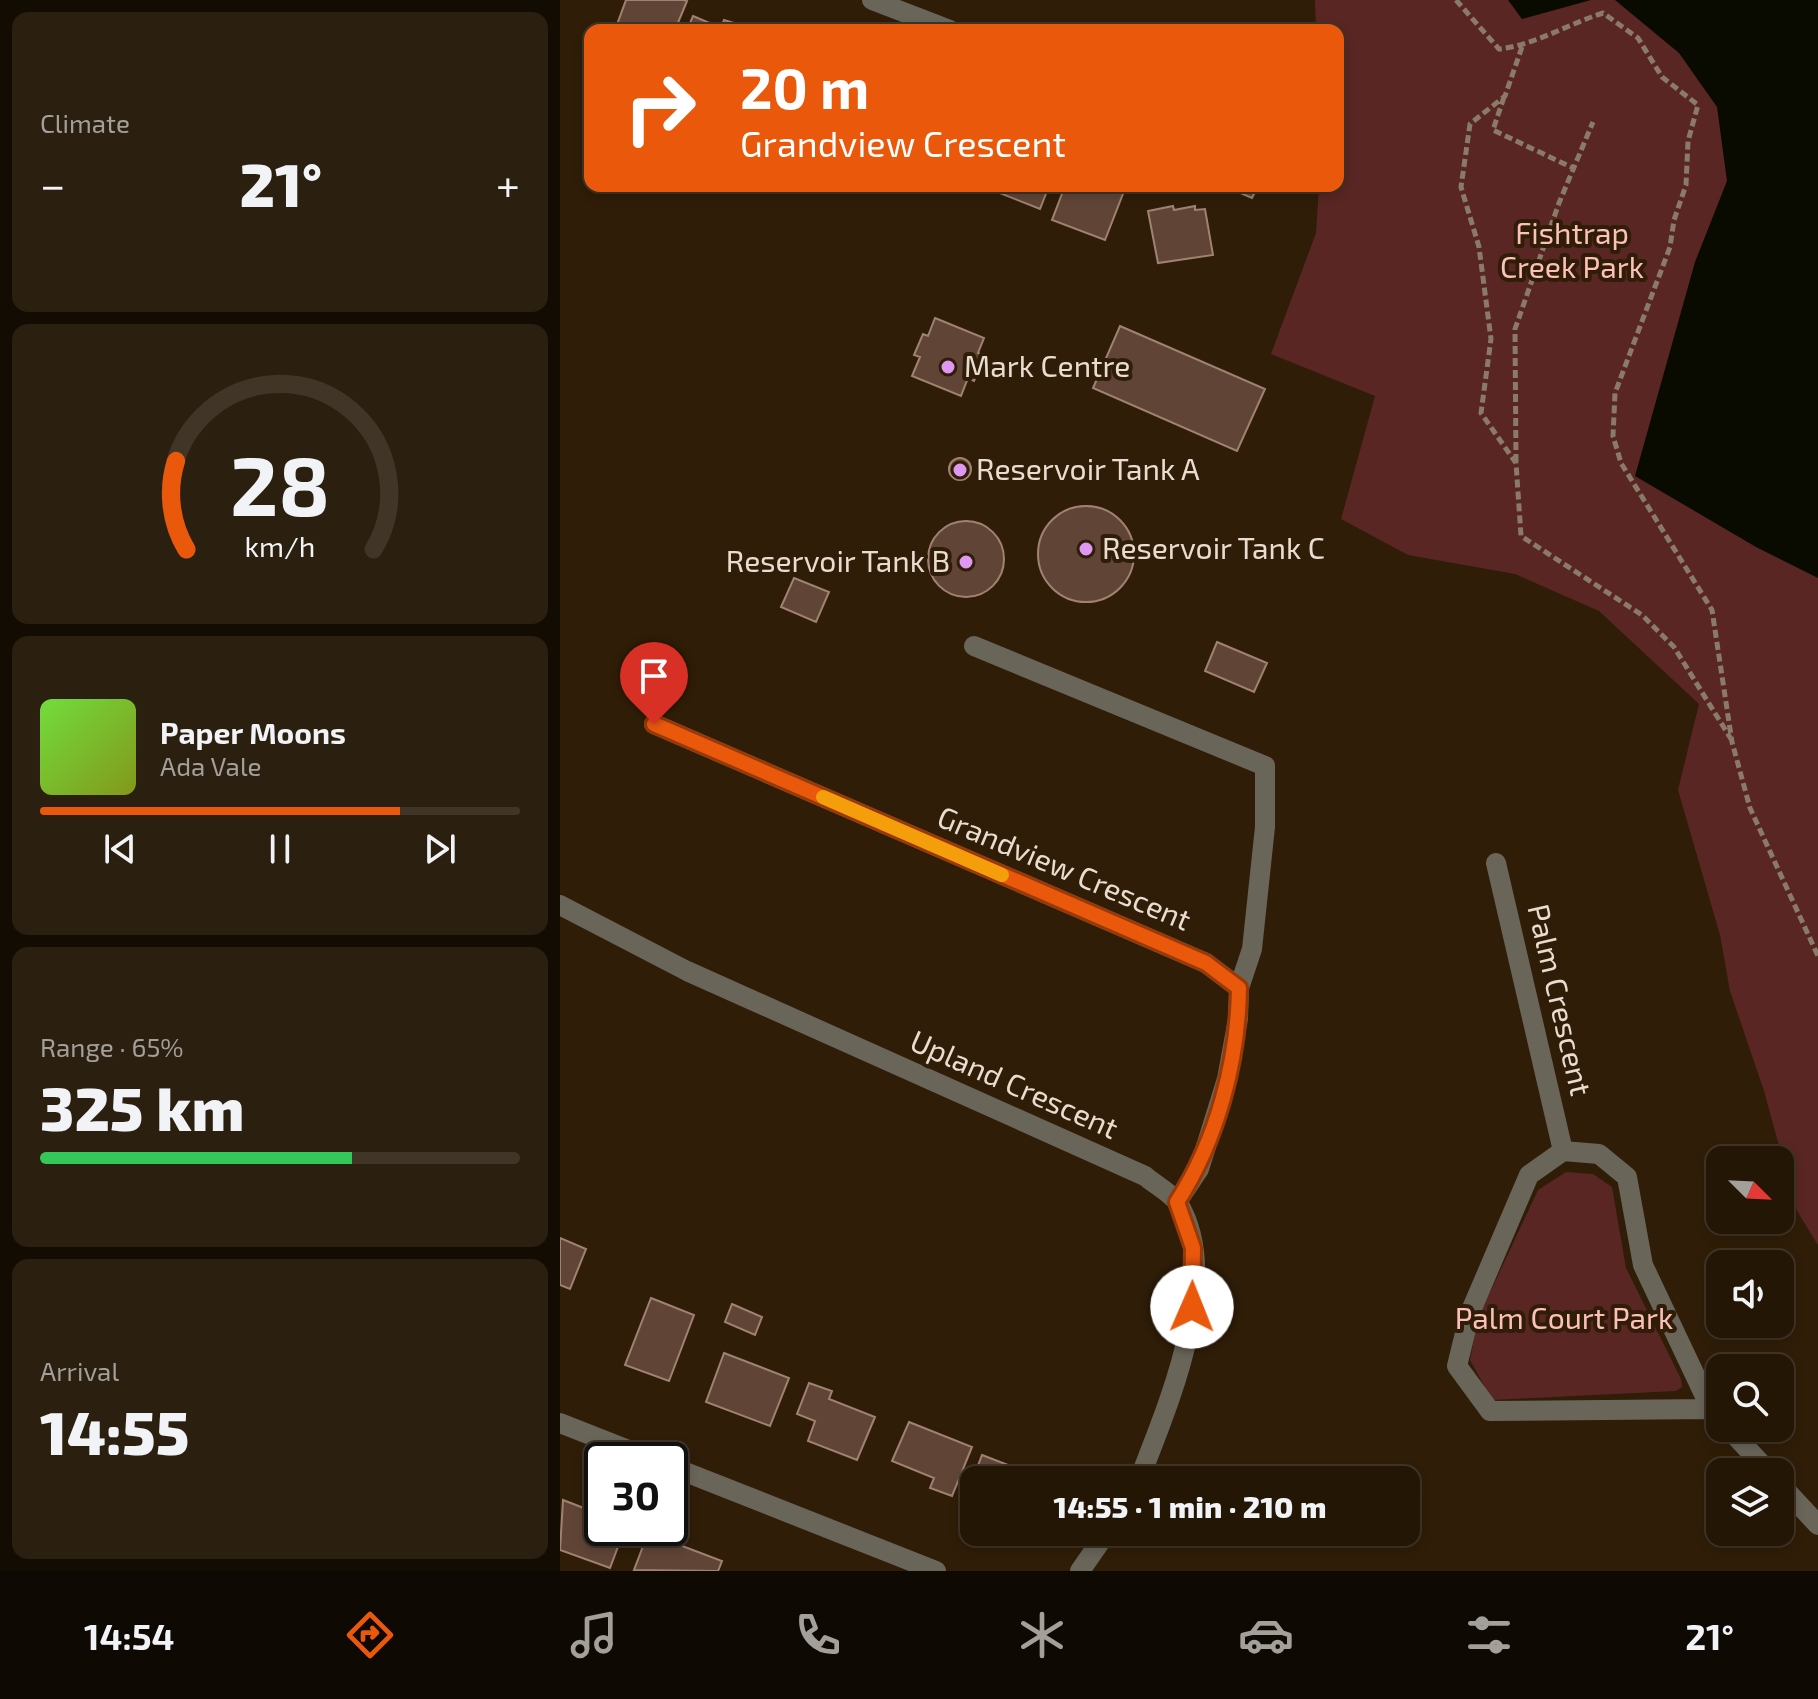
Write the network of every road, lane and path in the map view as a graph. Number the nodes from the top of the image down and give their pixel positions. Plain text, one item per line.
1 (872, 0) edge
2 (1456, 0) edge
3 (934, 24) edge
4 (1522, 47) junction
5 (1505, 96) junction
6 (1593, 122) dead end
7 (1573, 168) junction
8 (1516, 463) junction
9 (974, 646) dead end
10 (654, 724) dead end
11 (1732, 742) junction
12 (1496, 863) dead end
13 (560, 905) edge
14 (1818, 956) edge
15 (1239, 988) junction
16 (1563, 1151) junction
17 (1177, 1202) junction
18 (1706, 1395) edge
19 (1706, 1414) edge
20 (560, 1423) edge
21 (608, 1442) edge
22 (1741, 1442) edge
23 (1756, 1458) edge
24 (1144, 1466) edge
25 (688, 1473) edge
26 (1794, 1499) edge
27 (1818, 1525) edge
28 (1097, 1546) edge
29 (936, 1571) edge
30 (1080, 1571) edge

1 - 3 street
2 - 4 path
4 - 5 path
4 - 11 path
5 - 7 path
5 - 8 path
6 - 7 path
7 - 8 path
8 - 11 path
9 - 15 street
10 - 15 street, Grandview Crescent
11 - 14 path
12 - 16 street, Palm Crescent
13 - 17 street, Upland Crescent
15 - 17 street
16 - 18 street
16 - 19 street
17 - 24 street
20 - 21 street
22 - 23 street
25 - 29 street
26 - 27 street
28 - 30 street

